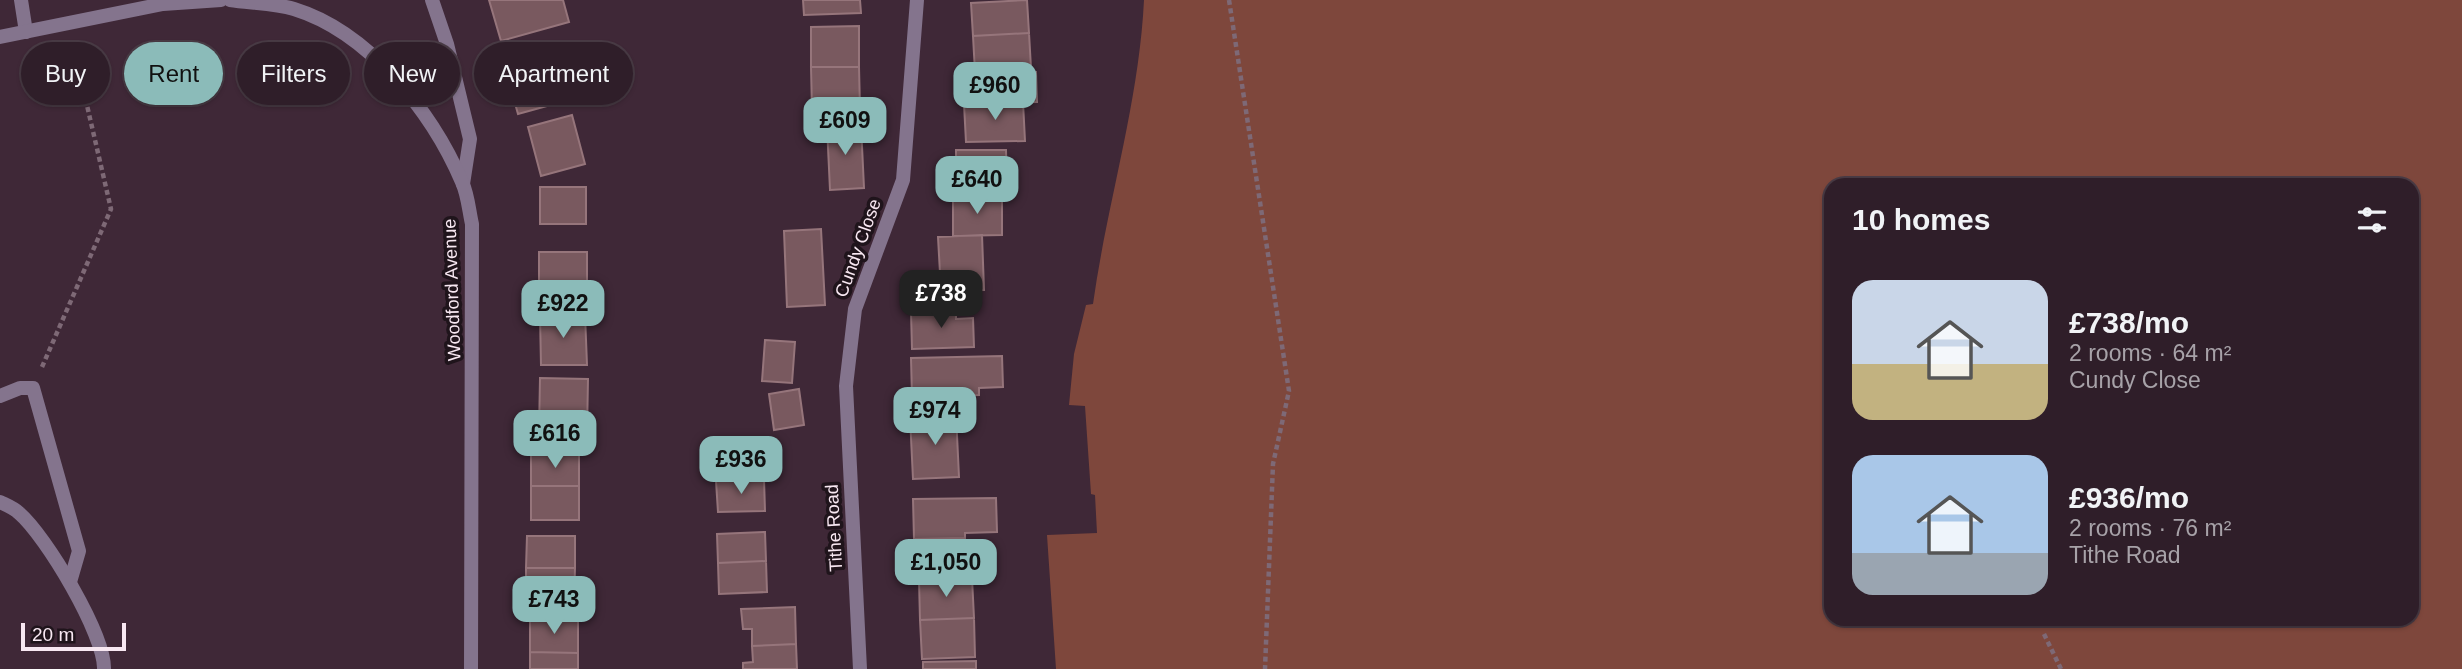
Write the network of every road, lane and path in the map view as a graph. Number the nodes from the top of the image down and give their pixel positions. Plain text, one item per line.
1 (21, 0) edge
2 (221, 0) edge
3 (230, 0) edge
4 (432, 0) edge
5 (917, 0) edge
6 (1228, 0) edge
7 (163, 2) edge
8 (69, 23) junction
9 (26, 32) junction
10 (0, 37) edge
11 (463, 184) junction
12 (846, 386) joint
13 (33, 388) junction
14 (0, 397) edge
15 (0, 502) edge
16 (71, 582) junction
17 (2044, 634) dead end
18 (104, 669) edge
19 (471, 669) edge
20 (860, 669) edge
21 (1265, 669) edge
22 (2061, 669) edge

1 - 9 street
2 - 7 street
3 - 11 street, Woodford Avenue
4 - 11 street
5 - 12 street, Cundy Close
6 - 21 path
7 - 8 street
8 - 9 street
8 - 13 path
9 - 10 street
11 - 19 street, Woodford Avenue
12 - 20 street, Tithe Road
13 - 14 street
13 - 16 street
15 - 16 street
16 - 18 street
17 - 22 path

